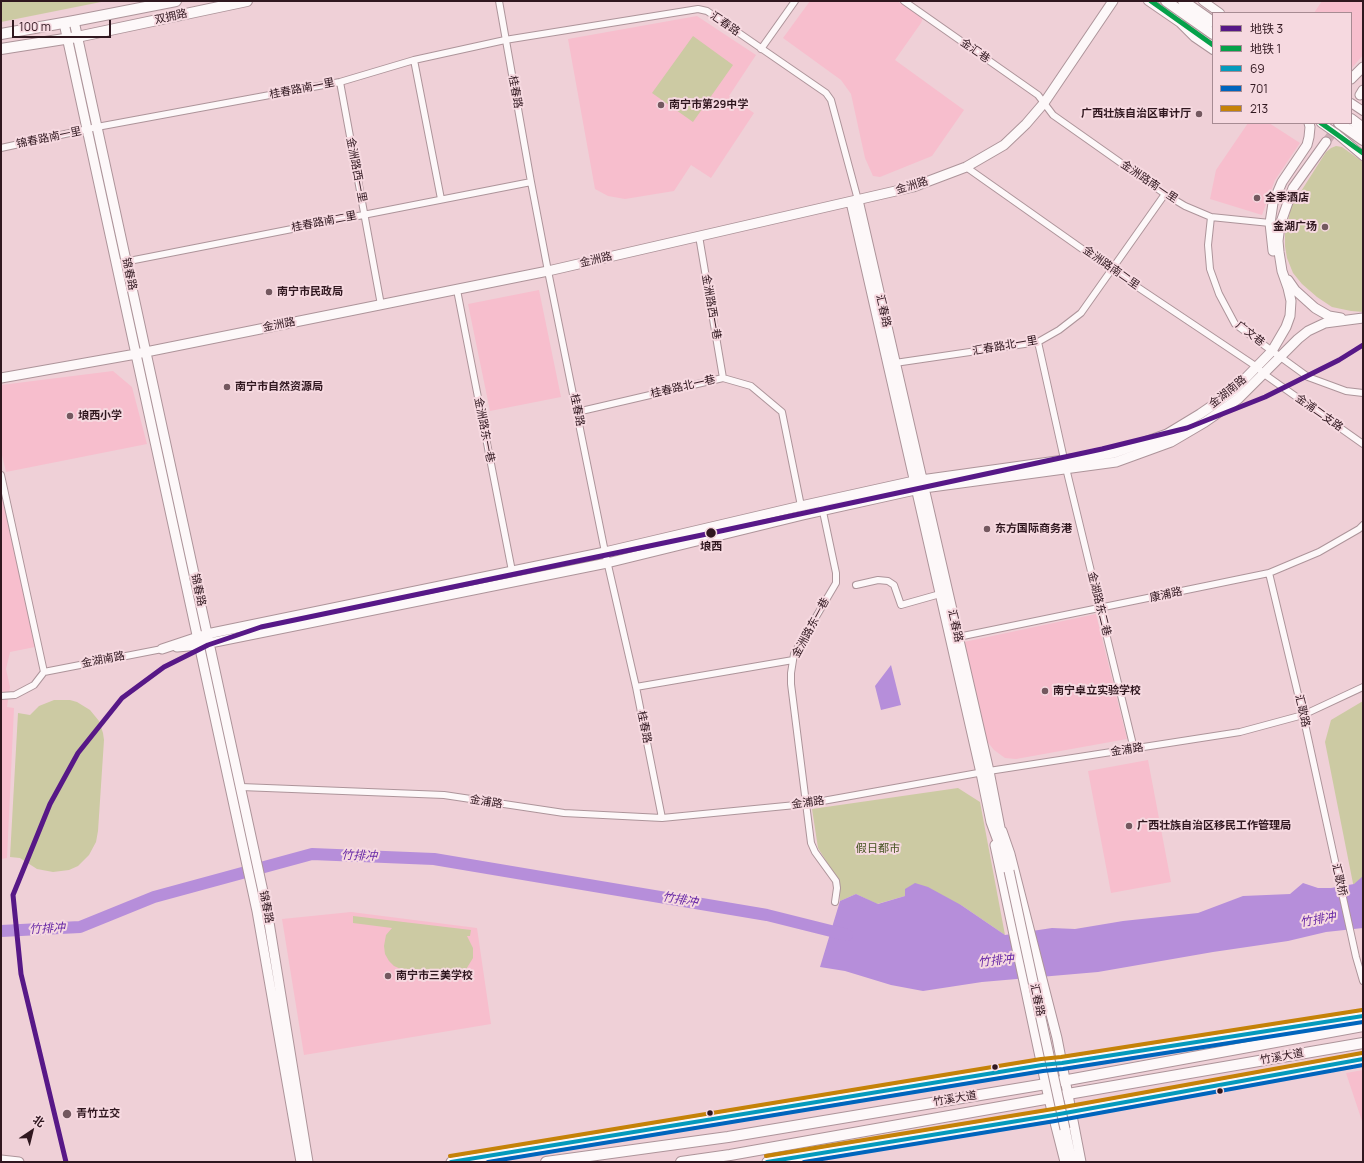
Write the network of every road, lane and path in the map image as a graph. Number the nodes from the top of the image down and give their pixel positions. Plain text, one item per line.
1 (176, 1) edge
2 (247, 1) edge
3 (499, 1) edge
4 (795, 1) edge
5 (904, 1) edge
6 (1113, 1) edge
7 (1148, 1) edge
8 (1166, 1) edge
9 (1183, 1) edge
10 (1203, 1) edge
11 (1219, 12) edge
12 (1212, 21) edge
13 (69, 22) junction
14 (1212, 33) edge
15 (1, 34) edge
16 (72, 38) junction
17 (506, 40) junction
18 (761, 48) junction
19 (1, 49) edge
20 (1212, 49) edge
21 (414, 60) junction
22 (1363, 67) edge
23 (1352, 78) edge
24 (340, 82) junction
25 (1044, 103) junction
26 (1352, 104) edge
27 (1363, 111) edge
28 (1352, 120) edge
29 (1309, 124) edge
30 (1322, 124) edge
31 (1340, 124) edge
32 (97, 127) junction
33 (1363, 128) edge
34 (88, 130) junction
35 (1363, 140) edge
36 (1326, 142) tunnel mouth
37 (1, 148) edge
38 (1363, 156) edge
39 (966, 167) junction
40 (531, 182) junction
41 (1165, 194) junction
42 (441, 199) junction
43 (854, 201) junction
44 (364, 214) junction
45 (1211, 217) junction
46 (1270, 223) junction
47 (699, 236) junction
48 (126, 261) junction
49 (117, 263) junction
50 (1112, 270) junction
51 (548, 271) junction
52 (1282, 271) junction
53 (456, 290) junction
54 (381, 305) junction
55 (1363, 318) edge
56 (1346, 319) junction
57 (1363, 321) edge
58 (1038, 342) junction
59 (1272, 351) junction
60 (146, 352) junction
61 (136, 354) junction
62 (1280, 357) junction
63 (895, 364) junction
64 (1257, 367) junction
65 (1264, 374) junction
66 (1, 378) edge
67 (723, 378) junction
68 (1363, 393) edge
69 (577, 412) junction
70 (1363, 444) edge
71 (1065, 464) junction
72 (1, 475) edge
73 (919, 485) junction
74 (821, 502) junction
75 (802, 506) junction
76 (823, 511) junction
77 (1363, 525) edge
78 (605, 552) junction
79 (607, 563) junction
80 (512, 571) junction
81 (1269, 574) junction
82 (856, 585) dead end
83 (940, 594) junction
84 (1100, 609) junction
85 (958, 637) junction
86 (208, 638) junction
87 (199, 641) junction
88 (162, 649) joint
89 (792, 660) junction
90 (44, 672) junction
91 (636, 687) junction
92 (1363, 687) edge
93 (1, 696) edge
94 (1304, 715) junction
95 (1134, 749) junction
96 (985, 772) junction
97 (241, 787) junction
98 (806, 804) junction
99 (662, 818) junction
100 (995, 821) junction
101 (1332, 849) joint
102 (835, 902) dead end
103 (1363, 981) edge
104 (1361, 1017) edge
105 (1363, 1026) edge
106 (1363, 1043) edge
107 (1363, 1059) edge
108 (1062, 1063) junction
109 (1042, 1065) junction
110 (1065, 1080) junction
111 (1046, 1084) junction
112 (1068, 1094) junction
113 (1049, 1098) junction
114 (1071, 1112) junction
115 (1054, 1115) junction
116 (1, 1160) edge
117 (19, 1162) edge
118 (301, 1162) edge
119 (308, 1162) edge
120 (451, 1162) edge
121 (546, 1162) edge
122 (681, 1162) edge
123 (767, 1162) edge
124 (1065, 1162) edge
125 (1072, 1162) edge
126 (1081, 1162) edge

1 - 13 main road, 双拥路
2 - 16 main road, 双拥路
3 - 17 street, 桂春路
4 - 18 street
5 - 25 street, 金汇巷
6 - 25 main road, 金洲路
7 - 20 street
8 - 14 main road
9 - 12 main road
10 - 11 street
13 - 15 main road, 双拥路
13 - 16 main road, 锦春路
16 - 19 main road, 双拥路
16 - 32 main road, 锦春路
16 - 34 main road, 锦春路
17 - 18 street, 汇春路
17 - 21 street, 桂春路南一里
17 - 40 street, 桂春路
18 - 43 street, 汇春路
21 - 24 street, 桂春路南一里
21 - 42 street
22 - 23 main road
24 - 32 street, 桂春路南一里
24 - 44 street, 金洲路西一里
25 - 39 main road, 金洲路
25 - 41 street, 金洲路南一里
26 - 27 street
28 - 33 main road
29 - 46 main road
30 - 38 street
31 - 35 main road
32 - 34 street, 锦春路南一里
32 - 48 main road, 锦春路
34 - 37 street, 锦春路南一里
34 - 49 main road, 锦春路
36 - 52 main road, 金湖南路
39 - 43 main road, 金洲路
39 - 50 street, 金洲路南二里
40 - 42 street, 桂春路南二里
40 - 51 street, 桂春路
41 - 45 street, 金洲路南一里
41 - 50 street, 汇春路北一里
42 - 44 street, 桂春路南二里
43 - 47 main road, 金洲路
43 - 63 main road, 汇春路
43 - 73 main road, 汇春路
44 - 48 street, 桂春路南二里
44 - 54 street, 金洲路西一里
45 - 46 street, 金洲路南一里
45 - 59 street, 广文巷
46 - 52 main road
47 - 51 main road, 金洲路
47 - 67 street, 金洲路西一巷
48 - 49 street, 桂春路南二里
48 - 60 main road, 锦春路
49 - 61 main road, 锦春路
50 - 58 street, 汇春路北一里
50 - 64 street, 金洲路南二里
51 - 53 main road, 金洲路
51 - 69 street, 桂春路
52 - 56 main road
52 - 59 main road, 金湖南路
53 - 54 main road, 金洲路
53 - 80 street, 金洲路东一巷
54 - 60 main road, 金洲路
55 - 56 main road, 金湖南路
56 - 57 main road
56 - 62 main road, 金湖南路
58 - 63 street, 汇春路北一里
58 - 71 street, 金湖路东二巷
59 - 62 street, 广文巷
59 - 64 main road, 金湖南路
60 - 61 main road, 金洲路
60 - 86 main road, 锦春路
61 - 66 main road, 金洲路
61 - 87 main road, 锦春路
62 - 65 main road, 金湖南路
62 - 68 street, 广文巷
63 - 73 main road, 汇春路
64 - 65 street, 金浦二支路
64 - 71 main road, 金湖南路
65 - 70 street, 金浦二支路
65 - 71 main road, 金湖南路
67 - 69 street, 桂春路北一巷
67 - 75 street, 桂春路北一巷
69 - 78 street, 桂春路
71 - 73 main road, 金湖南路
71 - 84 street, 金湖路东二巷
72 - 90 street
73 - 74 main road, 金湖南路
73 - 76 main road, 金湖南路
73 - 83 main road, 汇春路
73 - 85 main road, 汇春路
74 - 75 main road, 金湖南路
74 - 76 street, 金洲路东一巷
75 - 78 main road, 金湖南路
76 - 79 main road, 金湖南路
76 - 89 street, 金洲路东一巷
77 - 81 street, 康浦路
78 - 79 street, 桂春路
78 - 80 main road, 金湖南路
79 - 86 main road, 金湖南路
79 - 91 street, 桂春路
80 - 86 main road, 金湖南路
81 - 84 street, 康浦路
81 - 94 street, 汇歌路
82 - 83 street
83 - 96 main road, 汇春路
84 - 85 street, 康浦路
84 - 95 street, 金湖路东二巷
85 - 96 main road, 汇春路
86 - 87 main road, 金湖南路
86 - 97 main road, 锦春路
87 - 88 main road, 金湖南路
87 - 118 main road, 锦春路
88 - 90 street, 金湖南路
89 - 91 street
89 - 98 street, 金洲路东一巷
90 - 93 street
91 - 99 street, 桂春路
92 - 94 street, 金浦路
94 - 95 street, 金浦路
94 - 101 street, 汇歌路
95 - 96 street, 金浦路
96 - 98 street, 金浦路
96 - 100 main road, 汇春路
97 - 99 street, 金浦路
97 - 119 main road, 锦春路
98 - 99 street, 金浦路
98 - 102 street, 金洲路东一巷
100 - 108 main road
100 - 109 main road
100 - 125 main road, 汇春路, bridge
101 - 103 street, 汇歌桥
104 - 108 main road
105 - 110 main road, 竹溪大道
106 - 112 main road, 竹溪大道
107 - 114 main road
108 - 109 main road
108 - 110 main road
109 - 111 main road
109 - 120 main road
110 - 111 main road, 竹溪大道
110 - 112 main road
111 - 113 main road
111 - 121 main road, 竹溪大道
112 - 113 main road, 竹溪大道
112 - 114 main road
113 - 115 main road
113 - 122 main road, 竹溪大道
114 - 115 main road
114 - 126 main road
115 - 123 main road
115 - 124 main road
116 - 117 main road

